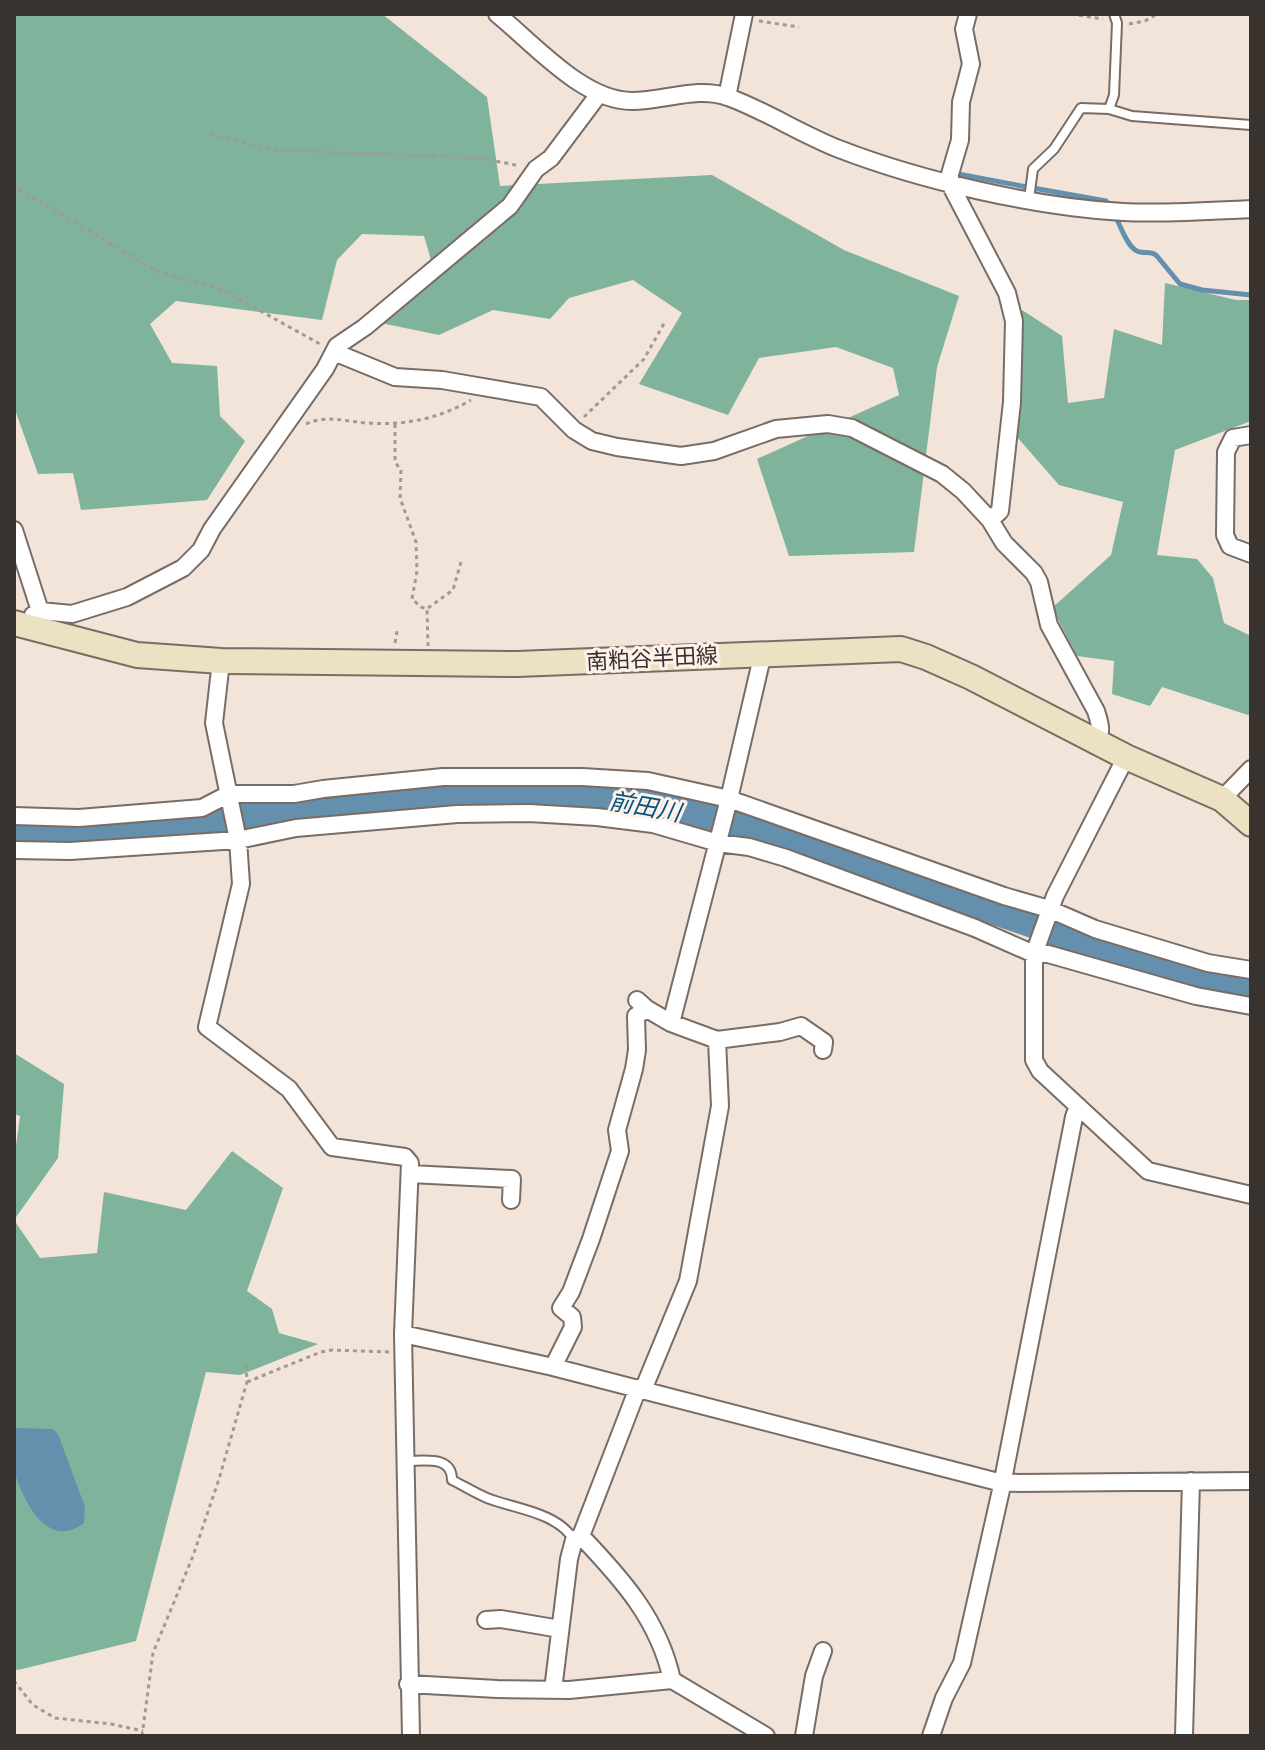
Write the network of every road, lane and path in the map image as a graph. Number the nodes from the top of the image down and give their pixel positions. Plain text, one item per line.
1 (497, 14) edge
2 (968, 14) edge
3 (1114, 14) edge
4 (743, 17) edge
5 (799, 27) dead end
6 (599, 94) junction
7 (727, 97) junction
8 (1109, 109) junction
9 (1251, 125) edge
10 (211, 134) dead end
11 (536, 169) junction
12 (14, 183) edge
13 (950, 184) junction
14 (1029, 199) junction
15 (1251, 209) edge
16 (666, 320) dead end
17 (334, 352) junction
18 (471, 385) junction
19 (395, 424) junction
20 (299, 427) dead end
21 (574, 430) junction
22 (1251, 435) edge
23 (990, 520) junction
24 (14, 530) edge
25 (1251, 554) edge
26 (461, 562) dead end
27 (427, 609) junction
28 (40, 611) junction
29 (16, 624) edge
30 (763, 653) junction
31 (221, 661) junction
32 (428, 664) junction
33 (1097, 740) junction
34 (1126, 757) junction
35 (1251, 769) edge
36 (229, 794) junction
37 (1222, 799) junction
38 (728, 803) junction
39 (14, 816) edge
40 (1251, 824) edge
41 (719, 839) junction
42 (238, 840) junction
43 (14, 850) edge
44 (1049, 909) junction
45 (1035, 950) junction
46 (1251, 970) edge
47 (1251, 1006) edge
48 (671, 1023) junction
49 (717, 1040) junction
50 (823, 1050) dead end
51 (1078, 1106) junction
52 (410, 1174) junction
53 (1251, 1195) edge
54 (511, 1200) dead end
55 (403, 1334) junction
56 (403, 1353) junction
57 (246, 1364) dead end
58 (553, 1367) junction
59 (247, 1382) junction
60 (640, 1389) junction
61 (406, 1461) junction
62 (1191, 1481) junction
63 (1251, 1481) edge
64 (1002, 1483) junction
65 (577, 1538) junction
66 (486, 1620) dead end
67 (560, 1629) junction
68 (823, 1651) dead end
69 (672, 1680) junction
70 (14, 1681) edge
71 (408, 1684) junction
72 (553, 1690) junction
73 (142, 1733) edge
74 (411, 1736) edge
75 (766, 1736) edge
76 (804, 1736) edge
77 (931, 1736) edge
78 (1184, 1736) edge

1 - 6 street
2 - 13 street
3 - 8 lane
4 - 5 path
4 - 7 street
6 - 7 street
6 - 11 street
7 - 13 street
8 - 9 lane
8 - 14 lane
10 - 11 path
11 - 17 street
12 - 17 path
13 - 14 street
13 - 23 street
14 - 15 street
16 - 21 path
17 - 18 street
17 - 28 street
18 - 19 path
18 - 21 street
19 - 20 path
19 - 27 path
21 - 23 street
22 - 25 street
23 - 33 street
24 - 28 street
26 - 27 path
27 - 32 path
28 - 29 street
29 - 31 main road, 南粕谷半田線
30 - 32 main road, 南粕谷半田線
30 - 33 main road, 南粕谷半田線
30 - 38 street
31 - 32 main road, 南粕谷半田線
31 - 36 street
33 - 34 main road, 南粕谷半田線
34 - 37 main road, 南粕谷半田線
34 - 44 street
35 - 37 street
36 - 38 street
36 - 39 street
36 - 42 street
37 - 40 main road, 南粕谷半田線
38 - 41 street
38 - 44 street
41 - 42 street
41 - 45 street
41 - 48 street
42 - 43 street
42 - 52 street
44 - 45 street
44 - 46 street
45 - 47 street
45 - 51 street
48 - 49 street
48 - 58 street
49 - 50 street
49 - 60 street
51 - 53 street
51 - 64 street
52 - 54 street
52 - 55 street
55 - 56 street
55 - 58 street
56 - 59 path
56 - 61 street
57 - 59 path
58 - 60 street
59 - 73 path
60 - 64 street
60 - 65 street
61 - 65 lane
61 - 71 street
62 - 63 street
62 - 64 street
62 - 78 street
64 - 77 street
65 - 67 street
65 - 69 street
66 - 67 street
67 - 72 street
68 - 76 street
69 - 72 street
69 - 75 street
70 - 73 path
71 - 72 street
71 - 74 street

